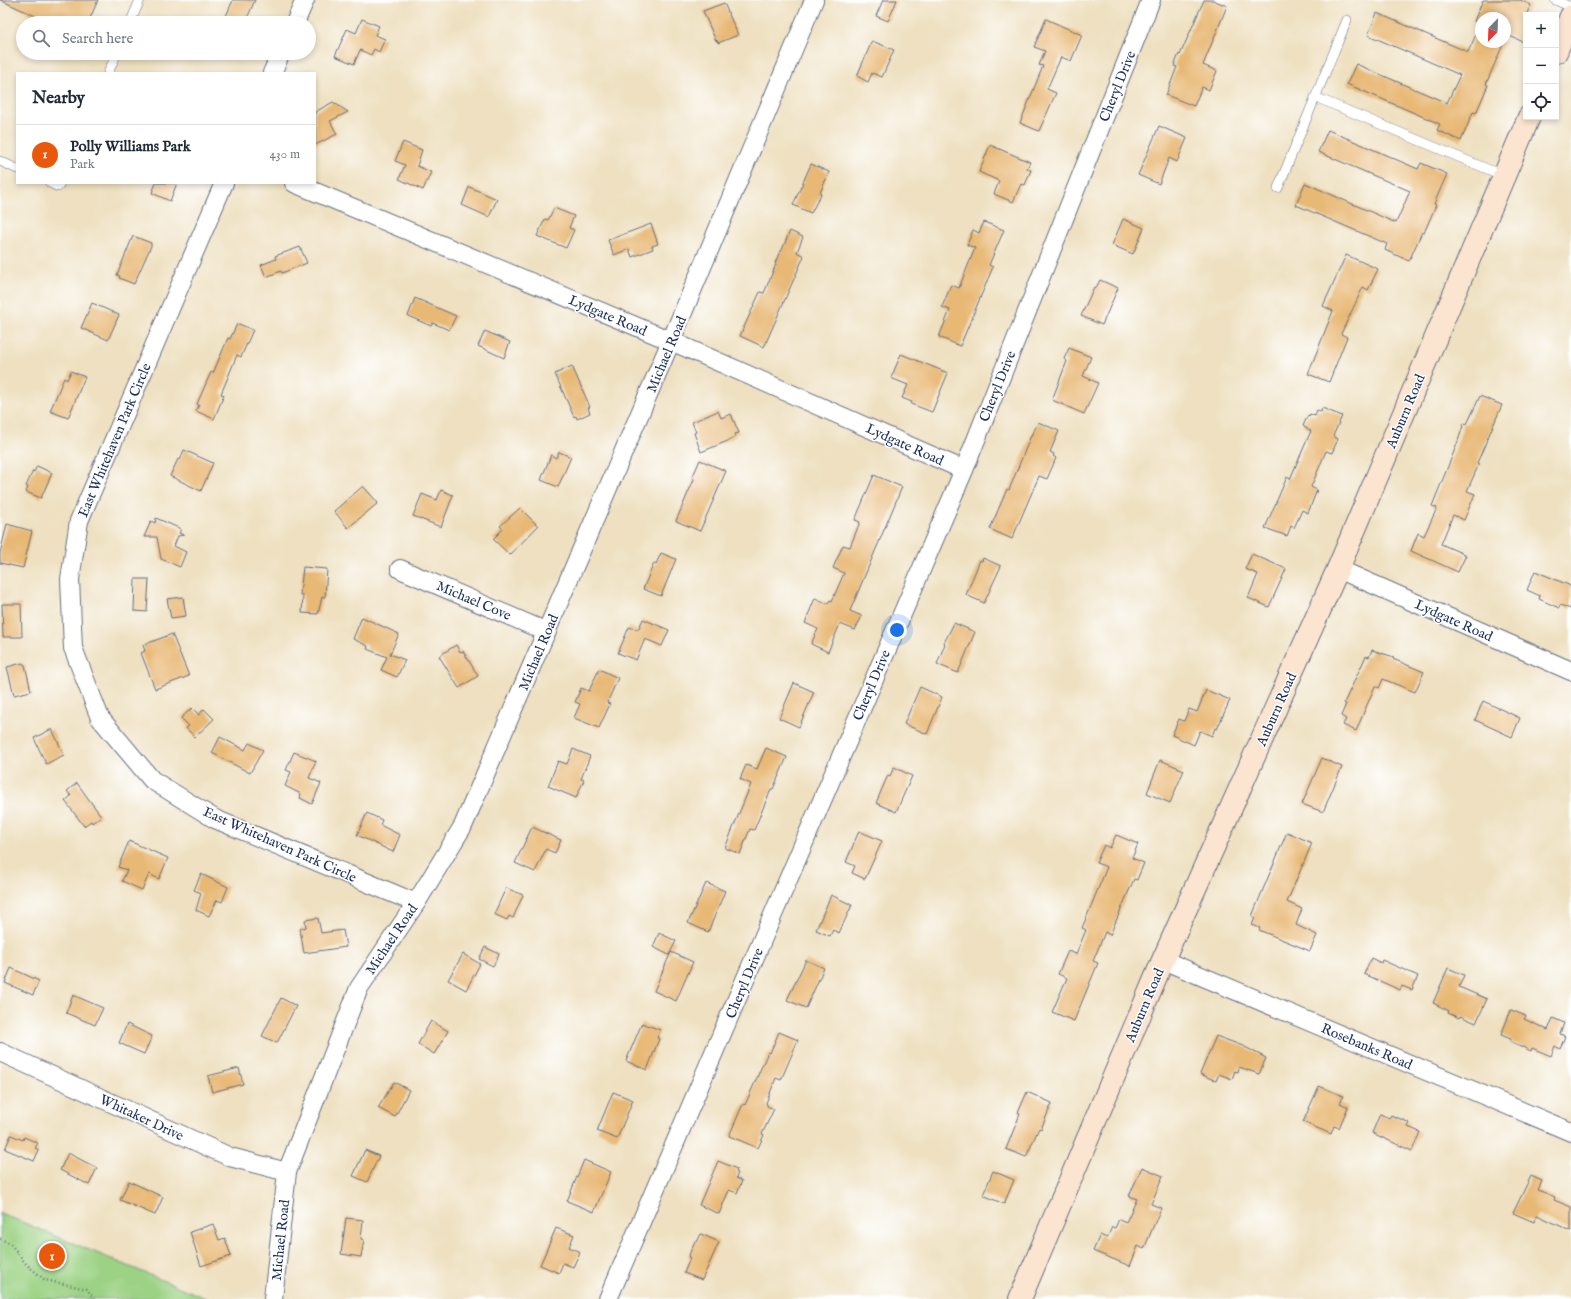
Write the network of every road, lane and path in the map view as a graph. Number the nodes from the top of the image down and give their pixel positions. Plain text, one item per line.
1 (140, 0) edge
2 (305, 0) edge
3 (814, 0) edge
4 (1151, 0) edge
5 (1555, 0) edge
6 (1571, 7) edge
7 (133, 16) edge
8 (298, 16) edge
9 (1571, 16) edge
10 (1346, 20) dead end
11 (1558, 48) edge
12 (114, 60) edge
13 (278, 60) edge
14 (108, 72) edge
15 (272, 72) edge
16 (1315, 97) junction
17 (1528, 120) edge
18 (0, 161) edge
19 (16, 169) edge
20 (1504, 176) junction
21 (52, 184) edge
22 (60, 184) edge
23 (224, 184) edge
24 (296, 184) edge
25 (1278, 188) dead end
26 (671, 341) junction
27 (964, 470) junction
28 (400, 569) dead end
29 (1338, 569) junction
30 (547, 632) junction
31 (1571, 671) edge
32 (416, 903) junction
33 (1163, 960) junction
34 (0, 1052) edge
35 (1571, 1132) edge
36 (287, 1172) junction
37 (0, 1239) edge
38 (94, 1299) edge
39 (274, 1299) edge
40 (608, 1299) edge
41 (1020, 1299) edge

1 - 7 lane
2 - 8 street
3 - 26 street, Michael Road
4 - 27 street, Cheryl Drive
5 - 6 lane
9 - 11 street
10 - 16 lane
12 - 14 lane
13 - 15 street
16 - 20 lane
16 - 25 lane
17 - 20 street, Auburn Road
18 - 19 lane
20 - 29 street, Auburn Road
21 - 22 lane
23 - 32 street, East Whitehaven Park Circle
24 - 26 street, Lydgate Road
26 - 27 street, Lydgate Road
26 - 30 street, Michael Road
27 - 40 street, Cheryl Drive
28 - 30 street, Michael Cove
29 - 31 street, Lydgate Road
29 - 33 street, Auburn Road
30 - 32 street, Michael Road
32 - 36 street, Michael Road
33 - 35 street, Rosebanks Road
33 - 41 street, Auburn Road
34 - 36 street, Whitaker Drive
36 - 39 street, Michael Road
37 - 38 path

